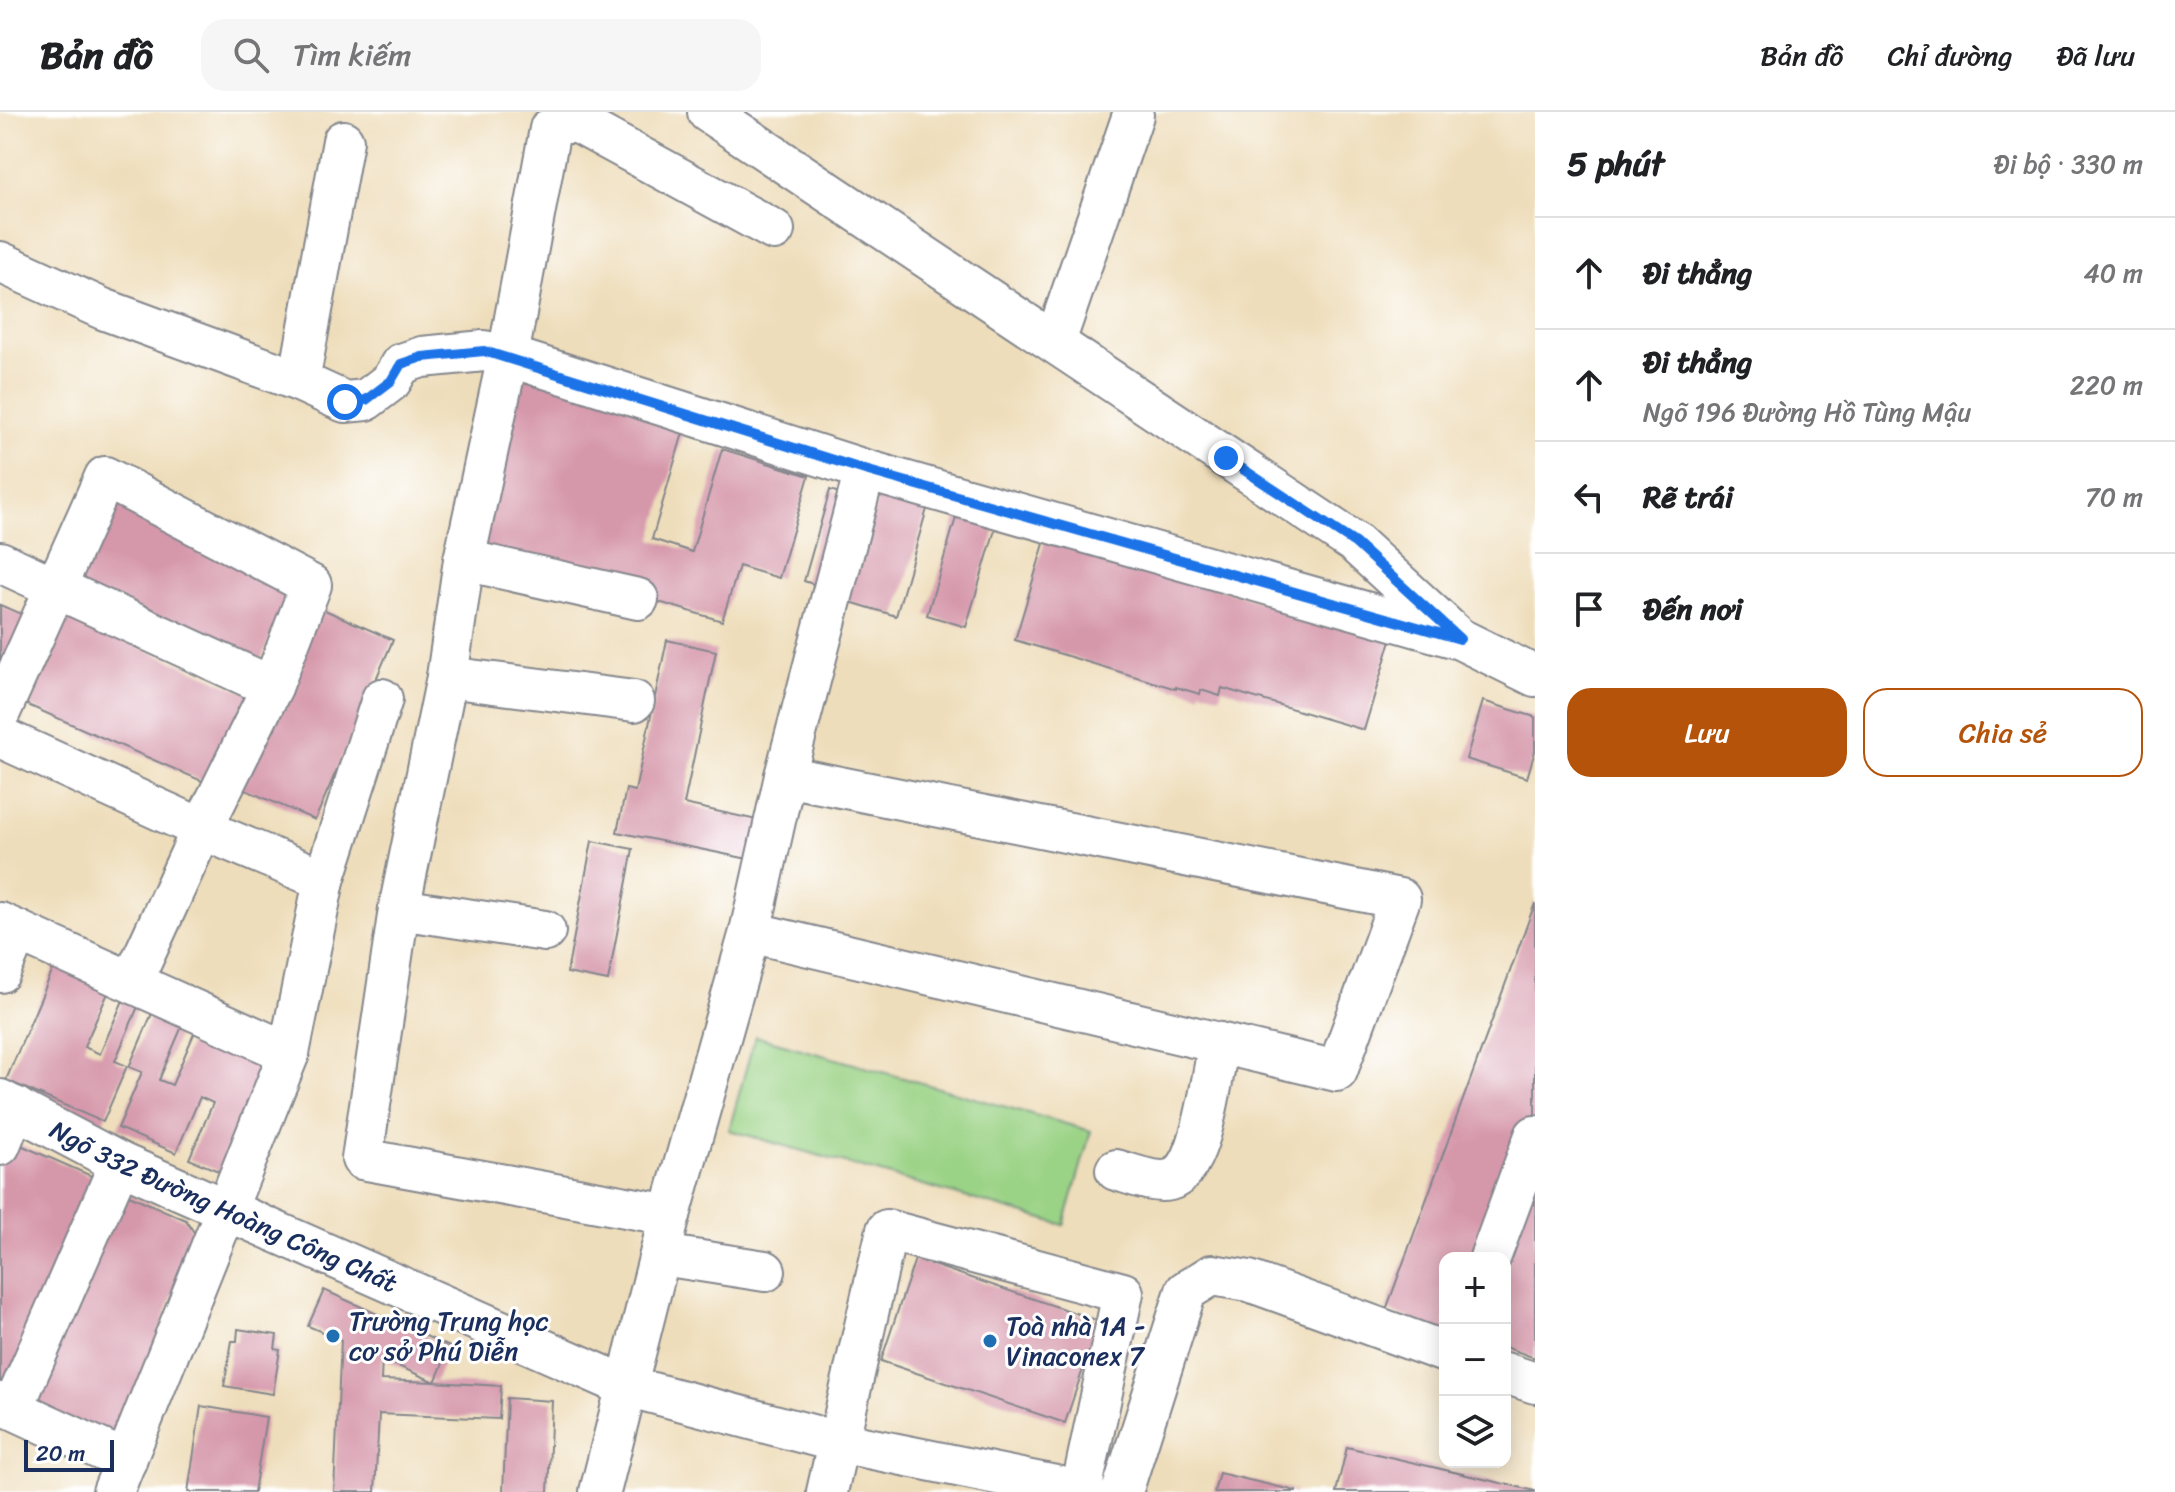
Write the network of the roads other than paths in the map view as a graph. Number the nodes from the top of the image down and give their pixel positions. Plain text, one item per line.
1 (708, 112) edge
2 (1133, 115) dead end
3 (343, 141) dead end
4 (774, 230) dead end
5 (0, 262) edge
6 (1055, 342) junction
7 (485, 353) junction
8 (299, 381) junction
9 (865, 470) junction
10 (464, 560) junction
11 (0, 562) edge
12 (57, 588) junction
13 (638, 599) dead end
14 (1460, 639) junction
15 (1535, 676) edge
16 (447, 677) junction
17 (272, 687) junction
18 (382, 699) dead end
19 (634, 701) dead end
20 (0, 712) edge
21 (0, 737) edge
22 (785, 776) junction
23 (202, 829) junction
24 (324, 880) junction
25 (399, 909) junction
26 (9, 927) edge
27 (545, 931) dead end
28 (750, 932) junction
29 (0, 972) edge
30 (132, 982) junction
31 (1219, 1043) junction
32 (289, 1053) junction
33 (7, 1104) edge
34 (1535, 1136) edge
35 (0, 1145) edge
36 (120, 1163) junction
37 (1116, 1170) dead end
38 (226, 1210) junction
39 (670, 1215) junction
40 (1492, 1252) edge
41 (662, 1255) junction
42 (765, 1271) dead end
43 (1439, 1350) edge
44 (1511, 1375) edge
45 (1535, 1383) edge
46 (626, 1386) junction
47 (7, 1406) edge
48 (838, 1442) junction
49 (120, 1476) edge
50 (1084, 1491) edge
51 (600, 1492) edge
52 (827, 1492) edge
53 (1122, 1492) edge

1 - 6 street
2 - 6 street
3 - 8 street
4 - 7 street
5 - 8 street
6 - 14 street
7 - 8 street
7 - 9 street
7 - 10 street
9 - 14 street
9 - 22 street
10 - 13 street
10 - 16 street
11 - 12 street
12 - 17 street
12 - 17 street
12 - 20 street
14 - 15 street
16 - 19 street
16 - 25 street
17 - 23 street
18 - 24 street
21 - 23 street
22 - 28 street
22 - 31 street
23 - 24 street
23 - 30 street
24 - 32 street
25 - 27 street
25 - 39 street
26 - 29 street
26 - 30 street
28 - 31 street
28 - 39 street
30 - 32 street
31 - 37 street
32 - 38 street
33 - 35 street
33 - 36 street, Ngõ 332 Đường Hoàng Công Chất
34 - 40 street
36 - 38 street, Ngõ 332 Đường Hoàng Công Chất
36 - 47 street
38 - 46 street, Ngõ 332 Đường Hoàng Công Chất
38 - 49 street
39 - 41 street
41 - 42 street
41 - 46 street
43 - 53 street
44 - 45 street
46 - 48 street, Ngõ 332 Đường Hoàng Công Chất
46 - 51 street
47 - 49 street
48 - 50 street, Ngõ 332 Đường Hoàng Công Chất
48 - 50 street
48 - 52 street

